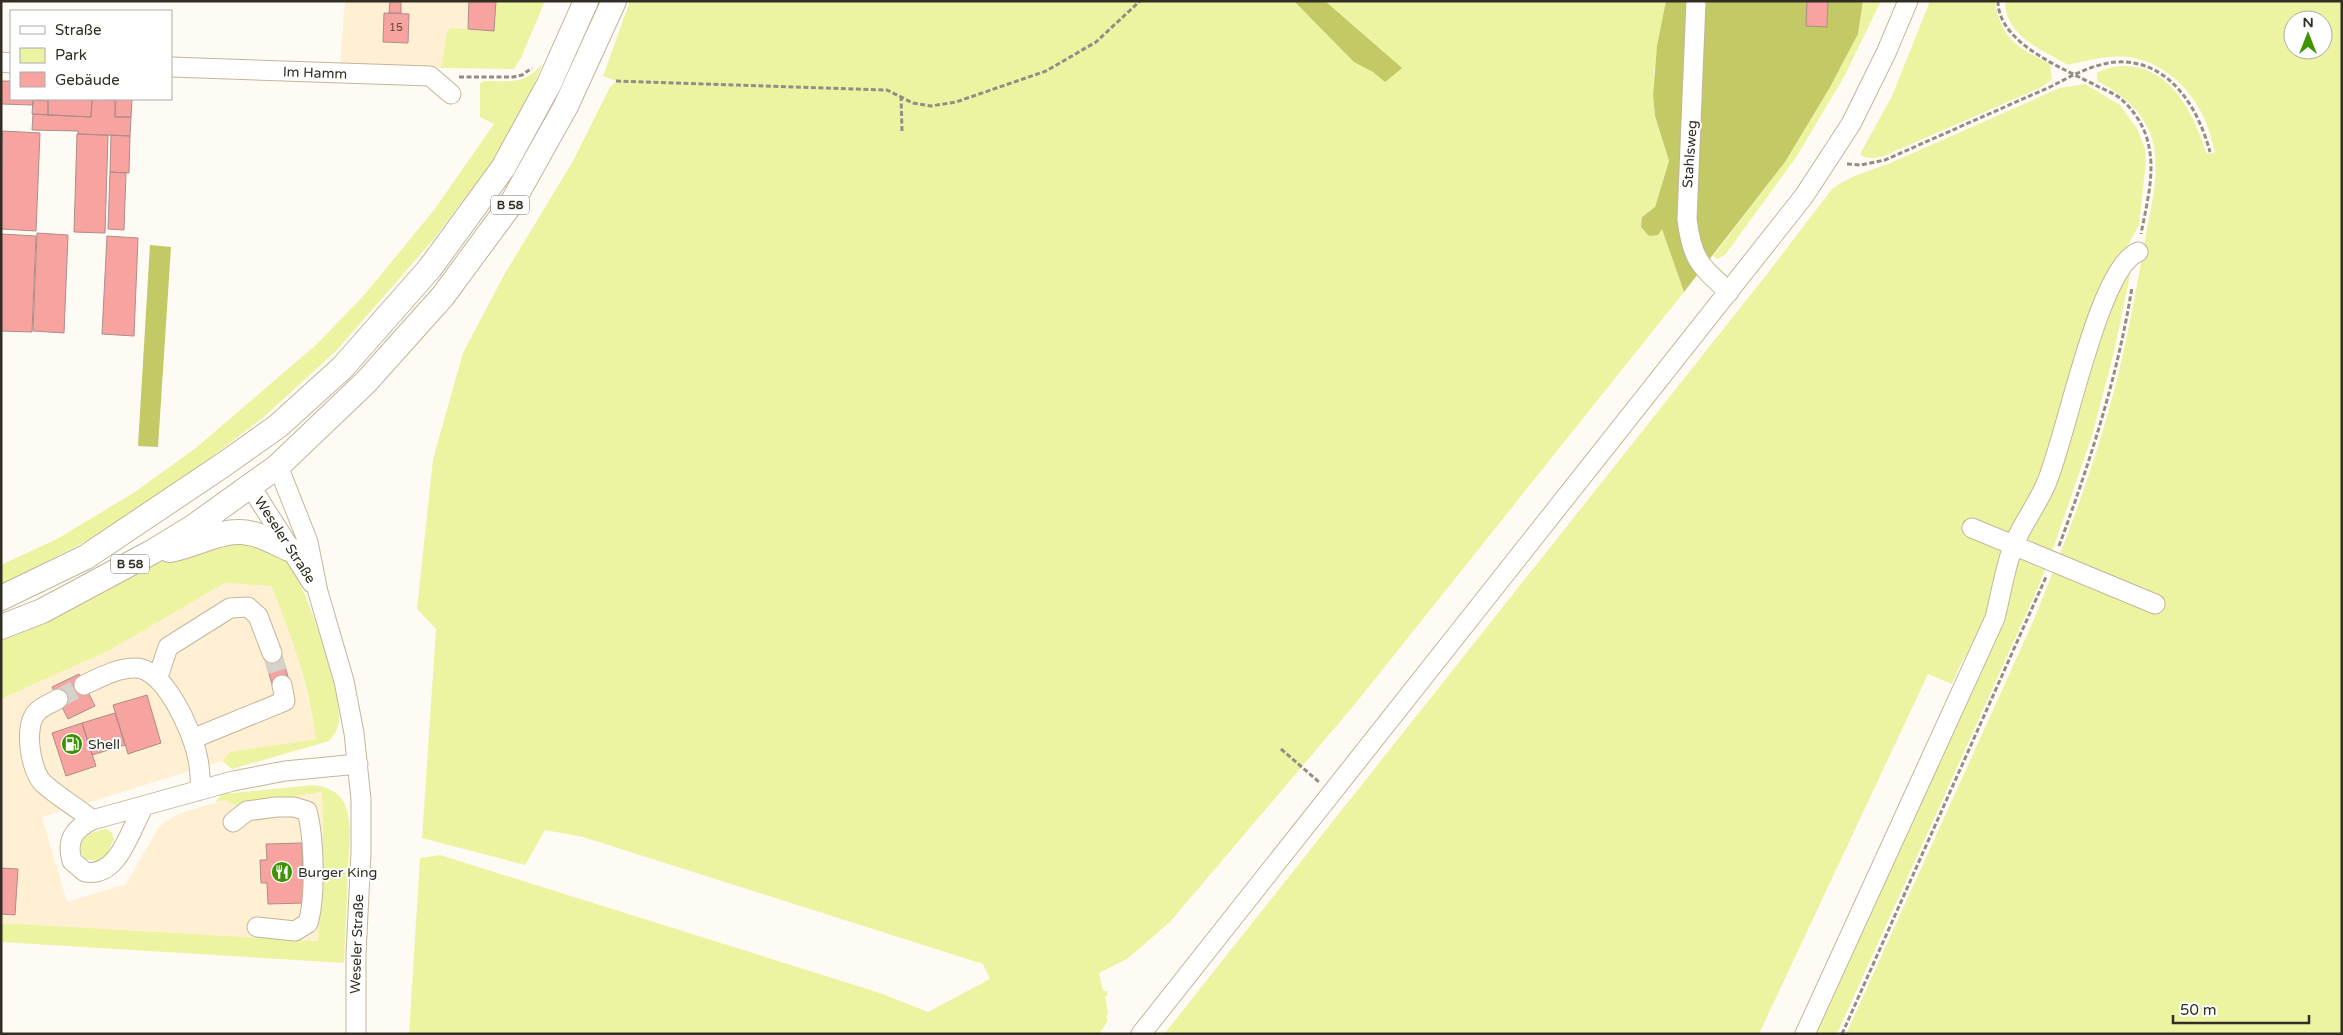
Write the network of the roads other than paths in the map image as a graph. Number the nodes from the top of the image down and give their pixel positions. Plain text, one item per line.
1 (586, 1) edge
2 (614, 1) edge
3 (1696, 1) edge
4 (1908, 1) edge
5 (172, 67) edge
6 (452, 94) dead end
7 (2138, 252) dead end
8 (1728, 292) junction
9 (278, 426) junction
10 (254, 462) junction
11 (223, 465) junction
12 (278, 466) junction
13 (251, 487) junction
14 (1972, 528) dead end
15 (2014, 545) junction
16 (289, 549) junction
17 (152, 552) junction
18 (318, 592) junction
19 (1, 598) edge
20 (2155, 604) dead end
21 (1, 627) edge
22 (272, 654) tunnel mouth
23 (158, 677) junction
24 (84, 685) tunnel mouth
25 (282, 686) tunnel mouth
26 (58, 699) tunnel mouth
27 (192, 739) junction
28 (358, 764) junction
29 (201, 790) junction
30 (144, 806) junction
31 (92, 820) junction
32 (233, 822) dead end
33 (257, 927) dead end
34 (356, 1034) edge
35 (1141, 1034) edge
36 (1805, 1034) edge

1 - 9 main road, B 58
2 - 12 main road, B 58
3 - 8 street, Stahlsweg
4 - 8 street
5 - 6 street, Im Hamm
7 - 15 street
8 - 35 street
9 - 10 main road, B 58
9 - 11 main road, B 58
10 - 11 main road, B 58
10 - 12 main road, B 58
10 - 13 main road, B 58
11 - 19 main road, B 58
12 - 13 main road, B 58
12 - 18 street, Weseler Straße
13 - 16 street, Weseler Straße
13 - 17 main road, B 58
14 - 15 street
15 - 20 street
15 - 36 street
16 - 17 main road
16 - 18 street, Weseler Straße
17 - 21 main road, B 58
18 - 28 street, Weseler Straße
22 - 23 street
23 - 24 street
23 - 27 street
25 - 27 street
26 - 31 street
27 - 29 street
28 - 29 street
28 - 34 street, Weseler Straße
29 - 30 street
30 - 31 street
30 - 31 street
32 - 33 street

